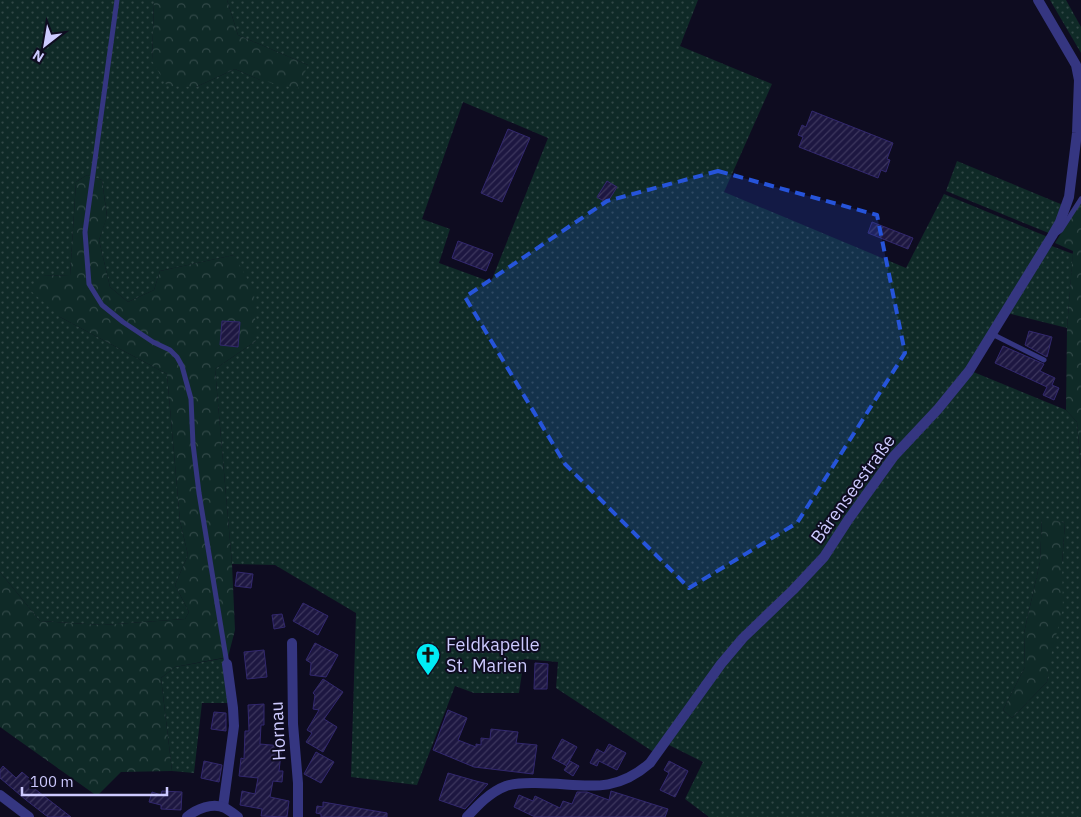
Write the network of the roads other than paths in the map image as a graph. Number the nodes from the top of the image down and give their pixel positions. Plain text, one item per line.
1 (117, 0) edge
2 (1038, 0) edge
3 (1081, 199) edge
4 (1052, 236) junction
5 (992, 334) junction
6 (1044, 360) dead end
7 (292, 643) dead end
8 (227, 664) joint
9 (0, 795) edge
10 (223, 807) junction
11 (28, 817) edge
12 (187, 817) edge
13 (238, 817) edge
14 (298, 817) edge
15 (467, 817) edge

1 - 8 lane
2 - 4 street, Bärenseestraße
3 - 4 lane
4 - 5 street, Bärenseestraße
5 - 6 lane
5 - 15 street, Bärenseestraße
7 - 14 street, Hornau
8 - 10 street
9 - 11 street
10 - 12 street
10 - 13 street

